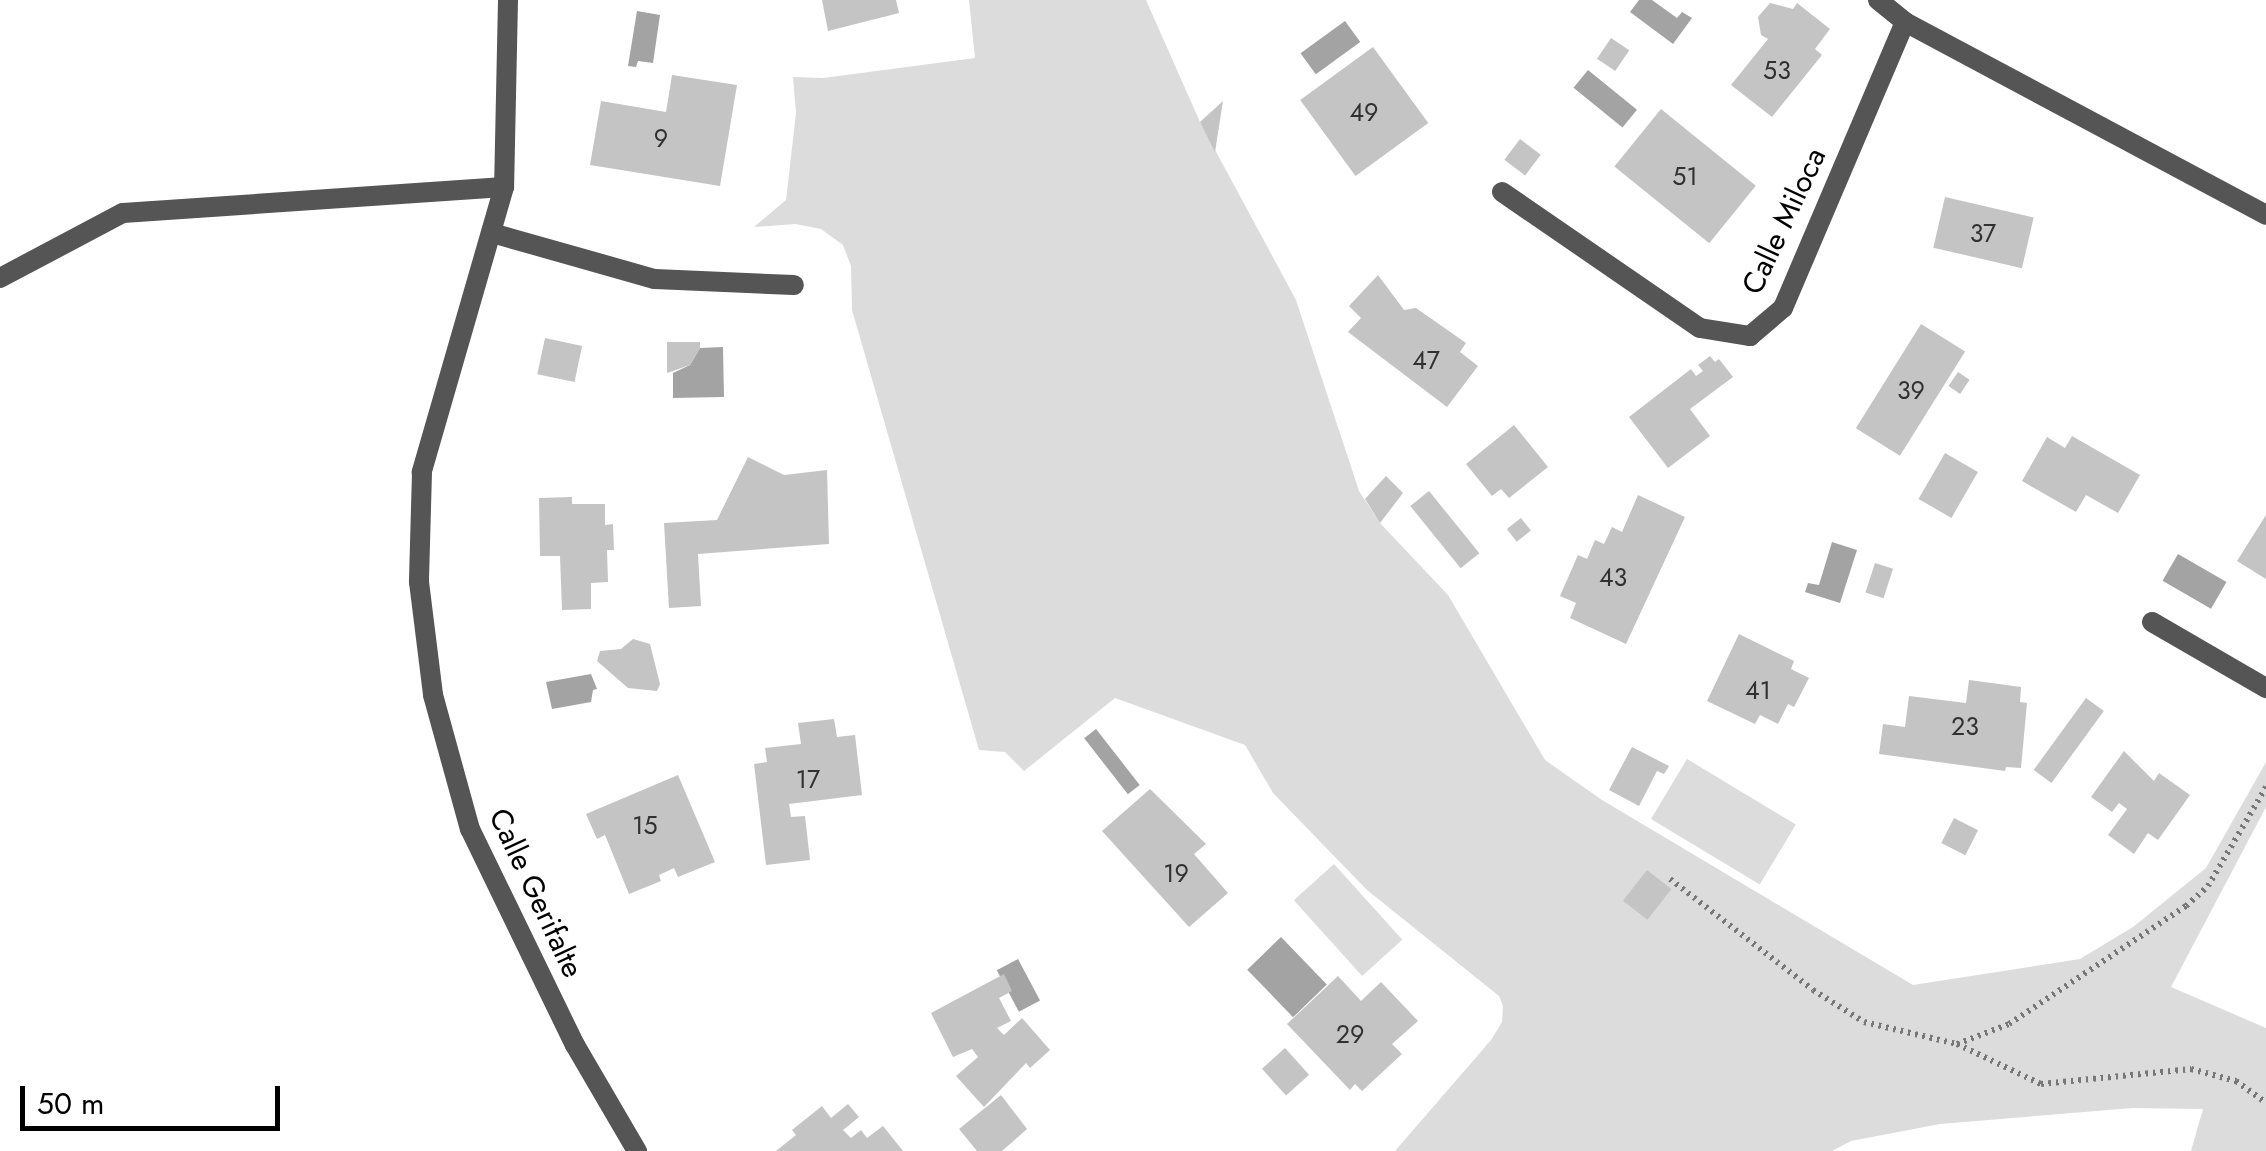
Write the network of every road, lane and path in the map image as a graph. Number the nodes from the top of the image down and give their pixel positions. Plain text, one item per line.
1 (508, 0) edge
2 (1878, 0) edge
3 (1905, 22) junction
4 (504, 187) junction
5 (1502, 192) dead end
6 (2266, 215) edge
7 (492, 234) junction
8 (0, 278) edge
9 (794, 285) dead end
10 (2152, 622) dead end
11 (2266, 688) edge
12 (2266, 787) edge
13 (1670, 880) dead end
14 (1958, 1044) junction
15 (2266, 1103) edge
16 (637, 1151) edge

1 - 4 street, Calle Gerifalte
2 - 3 street
3 - 5 street, Calle Miloca
3 - 6 street
4 - 7 street, Calle Gerifalte
4 - 8 street
7 - 9 street
7 - 16 street, Calle Gerifalte
10 - 11 street
12 - 14 path
13 - 14 path
14 - 15 path

